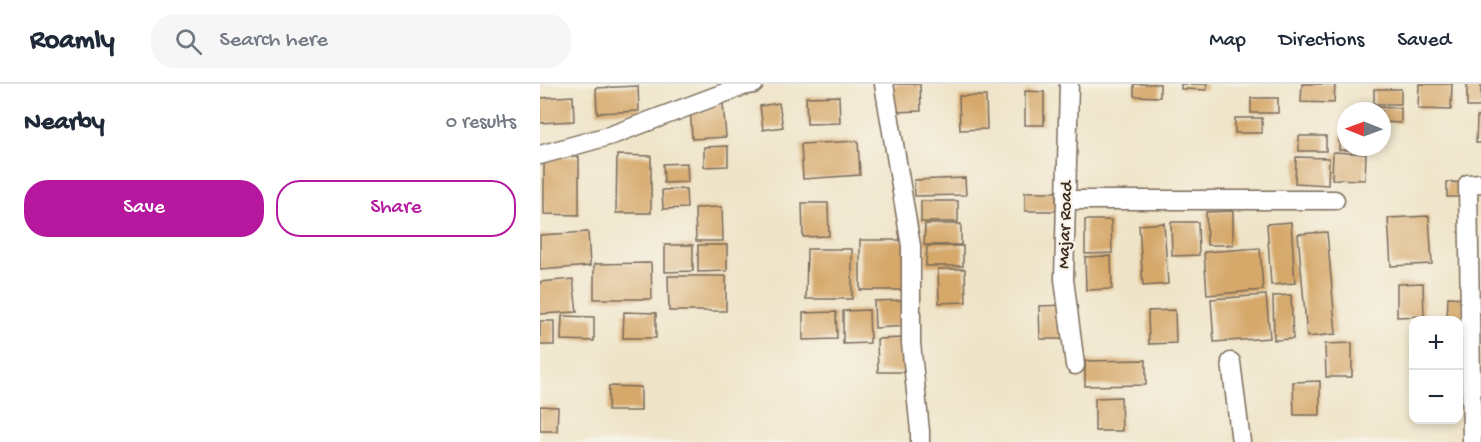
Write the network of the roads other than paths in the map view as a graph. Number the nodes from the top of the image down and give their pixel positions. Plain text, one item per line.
1 (754, 84) edge
2 (884, 84) edge
3 (1069, 84) edge
4 (540, 155) edge
5 (1481, 183) edge
6 (1066, 200) junction
7 (1335, 200) dead end
8 (1231, 362) dead end
9 (1075, 365) dead end
10 (920, 442) edge
11 (1241, 442) edge
12 (1472, 442) edge

1 - 4 street
2 - 10 street
3 - 6 street, Majar Road
5 - 12 street
6 - 7 street
6 - 9 street, Majar Road
8 - 11 street

